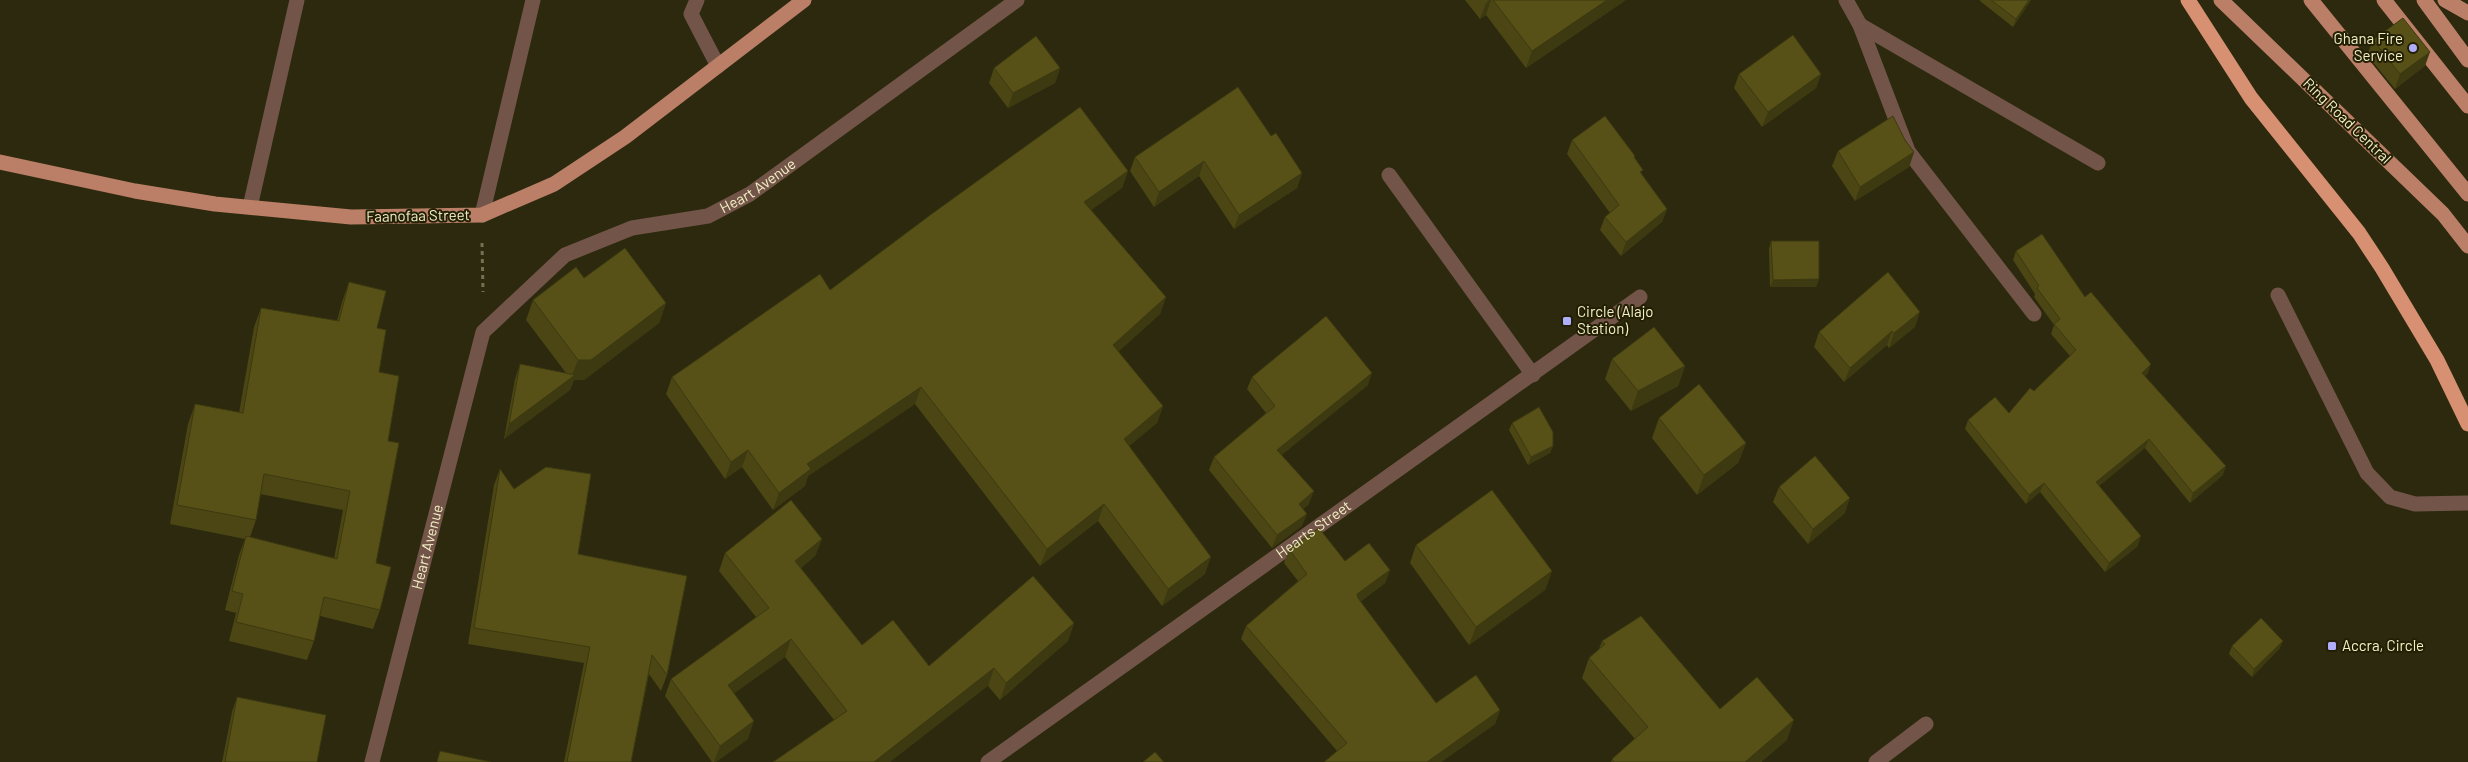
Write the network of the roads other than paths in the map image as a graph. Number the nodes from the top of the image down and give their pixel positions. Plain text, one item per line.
1 (298, 0) edge
2 (532, 0) edge
3 (697, 0) edge
4 (804, 0) edge
5 (1017, 0) edge
6 (1846, 0) edge
7 (2188, 0) edge
8 (2221, 0) edge
9 (2311, 0) edge
10 (2384, 0) edge
11 (2424, 0) edge
12 (2446, 0) edge
13 (2468, 13) edge
14 (1860, 25) junction
15 (2468, 60) edge
16 (718, 66) junction
17 (2468, 106) edge
18 (0, 162) edge
19 (2098, 163) dead end
20 (1389, 175) dead end
21 (2468, 194) edge
22 (250, 206) junction
23 (482, 215) junction
24 (2468, 246) edge
25 (2278, 295) dead end
26 (1640, 297) dead end
27 (2034, 314) dead end
28 (1533, 375) junction
29 (2468, 424) edge
30 (2468, 503) edge
31 (1926, 724) dead end
32 (372, 762) edge
33 (988, 762) edge
34 (1876, 762) edge

1 - 22 street
2 - 23 street
3 - 16 street
4 - 16 main road, Faanofaa Street
5 - 32 street, Heart Avenue
6 - 14 street
7 - 29 highway
8 - 24 main road, Ring Road Central
9 - 21 main road
10 - 17 main road
11 - 15 main road
12 - 13 main road
14 - 19 street
14 - 27 street
16 - 23 main road, Faanofaa Street
18 - 22 main road, Faanofaa Street
20 - 28 street
22 - 23 main road, Faanofaa Street
25 - 30 street
26 - 28 street, Hearts Street
28 - 33 street, Hearts Street
31 - 34 street

